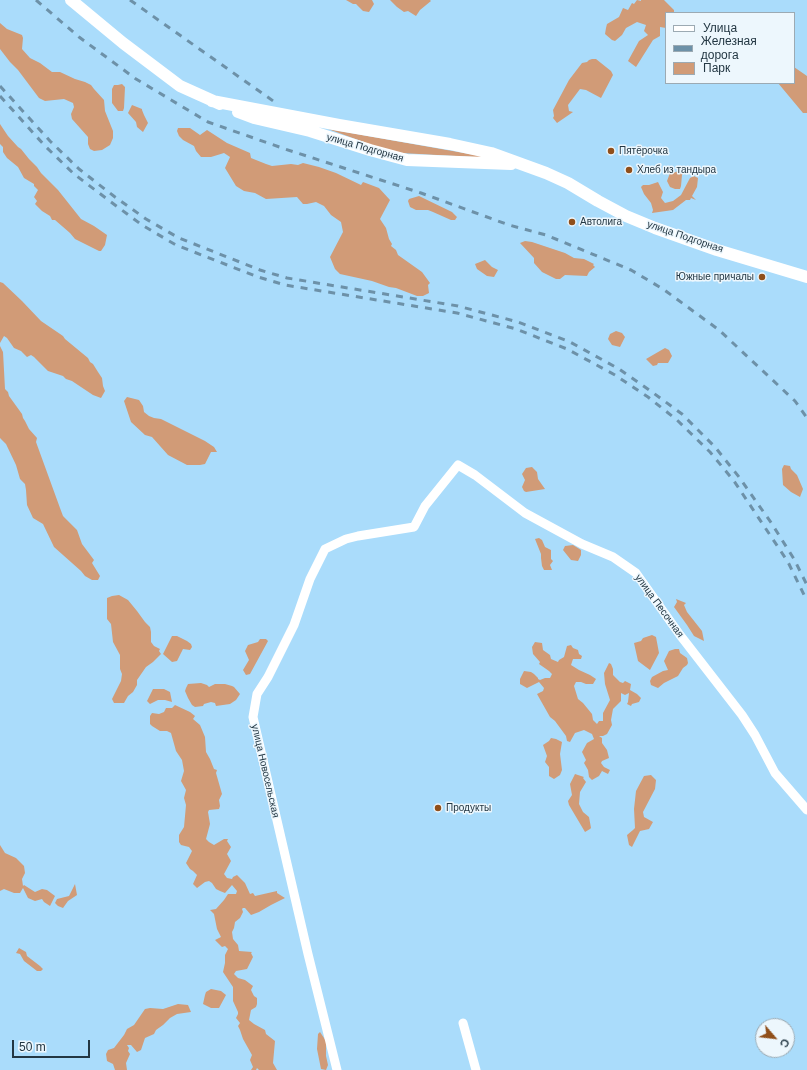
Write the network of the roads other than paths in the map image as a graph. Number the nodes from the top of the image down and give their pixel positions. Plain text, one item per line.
1 (71, 0) edge
2 (212, 101) junction
3 (524, 164) junction
4 (807, 277) edge
5 (425, 506) joint
6 (807, 810) edge
7 (463, 1023) dead end
8 (337, 1070) edge
9 (476, 1070) edge

1 - 2 main road, улица Подгорная
2 - 3 main road, улица Подгорная
2 - 3 main road, улица Подгорная
3 - 4 main road, улица Подгорная
5 - 6 street, улица Песочная
5 - 8 street, улица Новосельская
7 - 9 street

